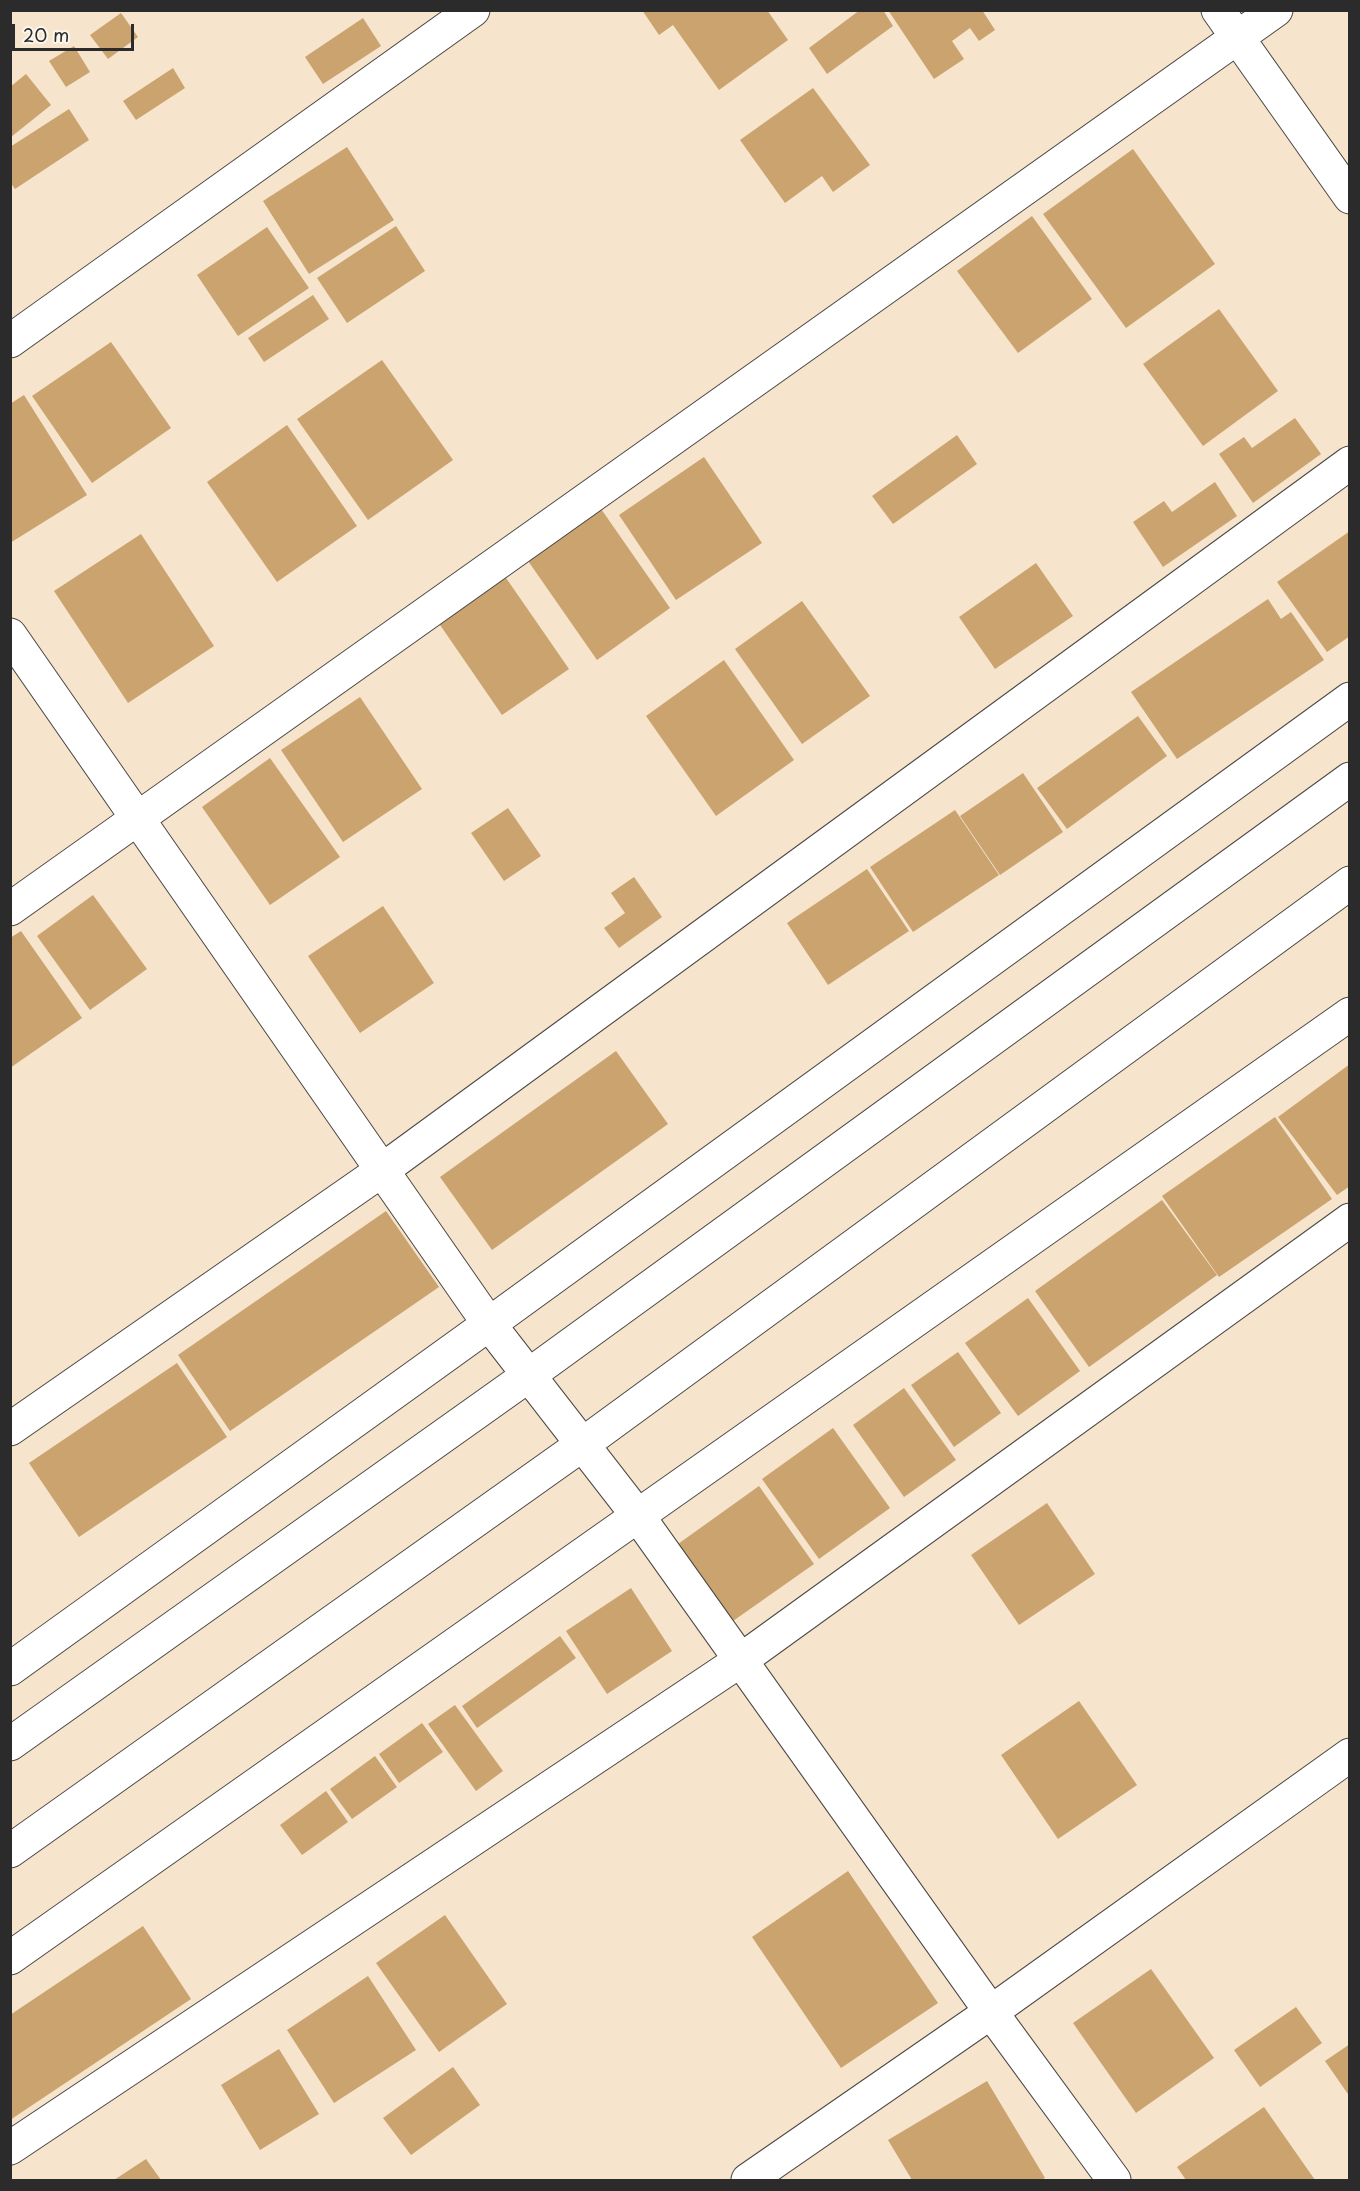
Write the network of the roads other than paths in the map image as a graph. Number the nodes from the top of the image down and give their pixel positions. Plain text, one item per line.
1 (473, 10) edge
2 (1218, 10) edge
3 (1276, 10) edge
4 (1237, 38) junction
5 (1350, 197) edge
6 (10, 341) edge
7 (1350, 463) edge
8 (10, 634) edge
9 (1350, 699) edge
10 (1350, 779) edge
11 (138, 818) junction
12 (1350, 883) edge
13 (10, 909) edge
14 (1350, 1014) edge
15 (381, 1171) junction
16 (1350, 1220) edge
17 (489, 1324) junction
18 (529, 1375) junction
19 (10, 1429) edge
20 (583, 1444) junction
21 (638, 1516) junction
22 (741, 1660) junction
23 (10, 1669) edge
24 (10, 1744) edge
25 (1350, 1755) edge
26 (10, 1851) edge
27 (10, 1958) edge
28 (991, 2012) junction
29 (10, 2148) edge
30 (748, 2181) edge
31 (1114, 2181) edge

1 - 6 street
2 - 4 street
3 - 4 street
4 - 5 street
4 - 11 street
7 - 15 street
8 - 11 street
9 - 17 street
10 - 18 street
11 - 13 street
11 - 15 street
12 - 20 street
14 - 21 street
15 - 17 street
15 - 19 street
16 - 22 street
17 - 18 street
17 - 23 street
18 - 20 street
18 - 24 street
20 - 21 street
20 - 26 street
21 - 22 street
21 - 27 street
22 - 28 street
22 - 29 street
25 - 28 street
28 - 30 street
28 - 31 street

